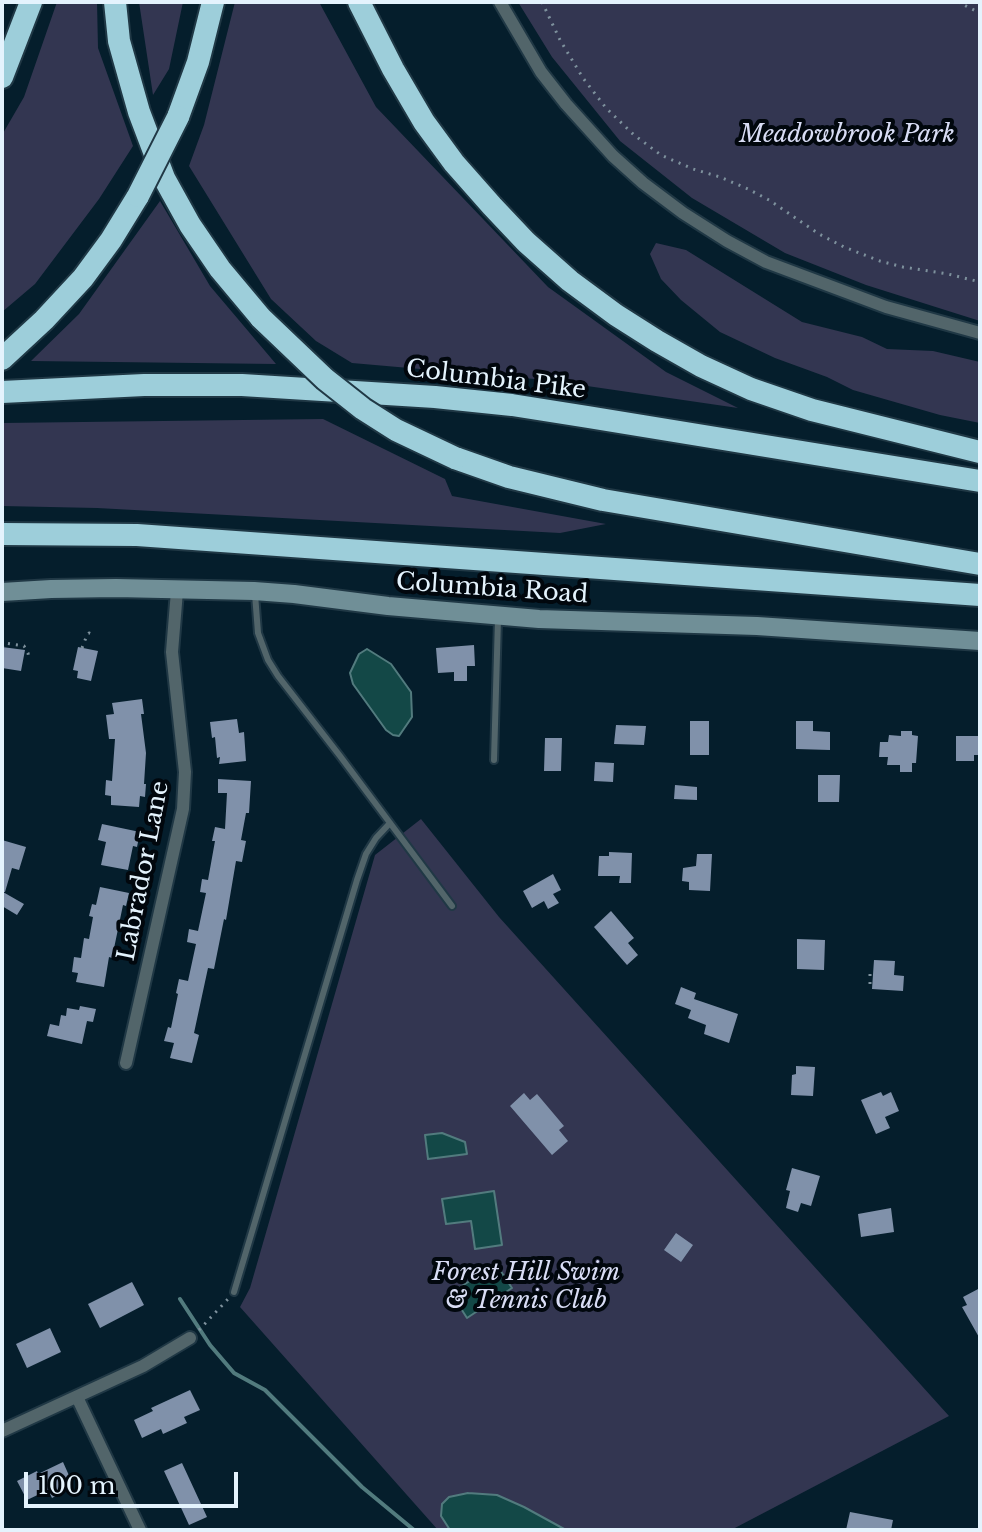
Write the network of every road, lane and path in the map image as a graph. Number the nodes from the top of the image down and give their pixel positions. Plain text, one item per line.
1 (31, 2) edge
2 (115, 2) edge
3 (213, 2) edge
4 (359, 2) edge
5 (500, 2) edge
6 (542, 2) edge
7 (958, 2) edge
8 (980, 13) edge
9 (2, 77) edge
10 (980, 282) edge
11 (980, 333) edge
12 (2, 359) edge
13 (2, 392) edge
14 (980, 452) edge
15 (980, 481) edge
16 (2, 534) edge
17 (980, 564) edge
18 (177, 591) junction
19 (254, 591) junction
20 (2, 592) edge
21 (980, 595) edge
22 (498, 615) junction
23 (94, 635) dead end
24 (980, 641) edge
25 (2, 647) edge
26 (82, 648) dead end
27 (29, 659) dead end
28 (494, 760) dead end
29 (390, 823) junction
30 (452, 906) dead end
31 (873, 971) dead end
32 (870, 984) dead end
33 (126, 1063) dead end
34 (234, 1292) joint
35 (206, 1324) dead end
36 (190, 1338) dead end
37 (77, 1397) junction
38 (2, 1431) edge
39 (140, 1530) edge

1 - 9 highway
2 - 17 highway, bridge
3 - 12 highway, bridge
4 - 14 highway
5 - 11 street
6 - 10 path
7 - 8 path
13 - 15 highway, Columbia Pike
16 - 21 highway
18 - 19 street, Columbia Road
18 - 20 street, Columbia Road
18 - 33 street, Labrador Lane
19 - 22 street, Columbia Road
19 - 29 lane
22 - 24 street, Columbia Road
22 - 28 lane
23 - 26 path
25 - 27 path
29 - 30 lane
29 - 34 lane
31 - 32 path
34 - 35 path
36 - 37 street
37 - 38 street
37 - 39 street

